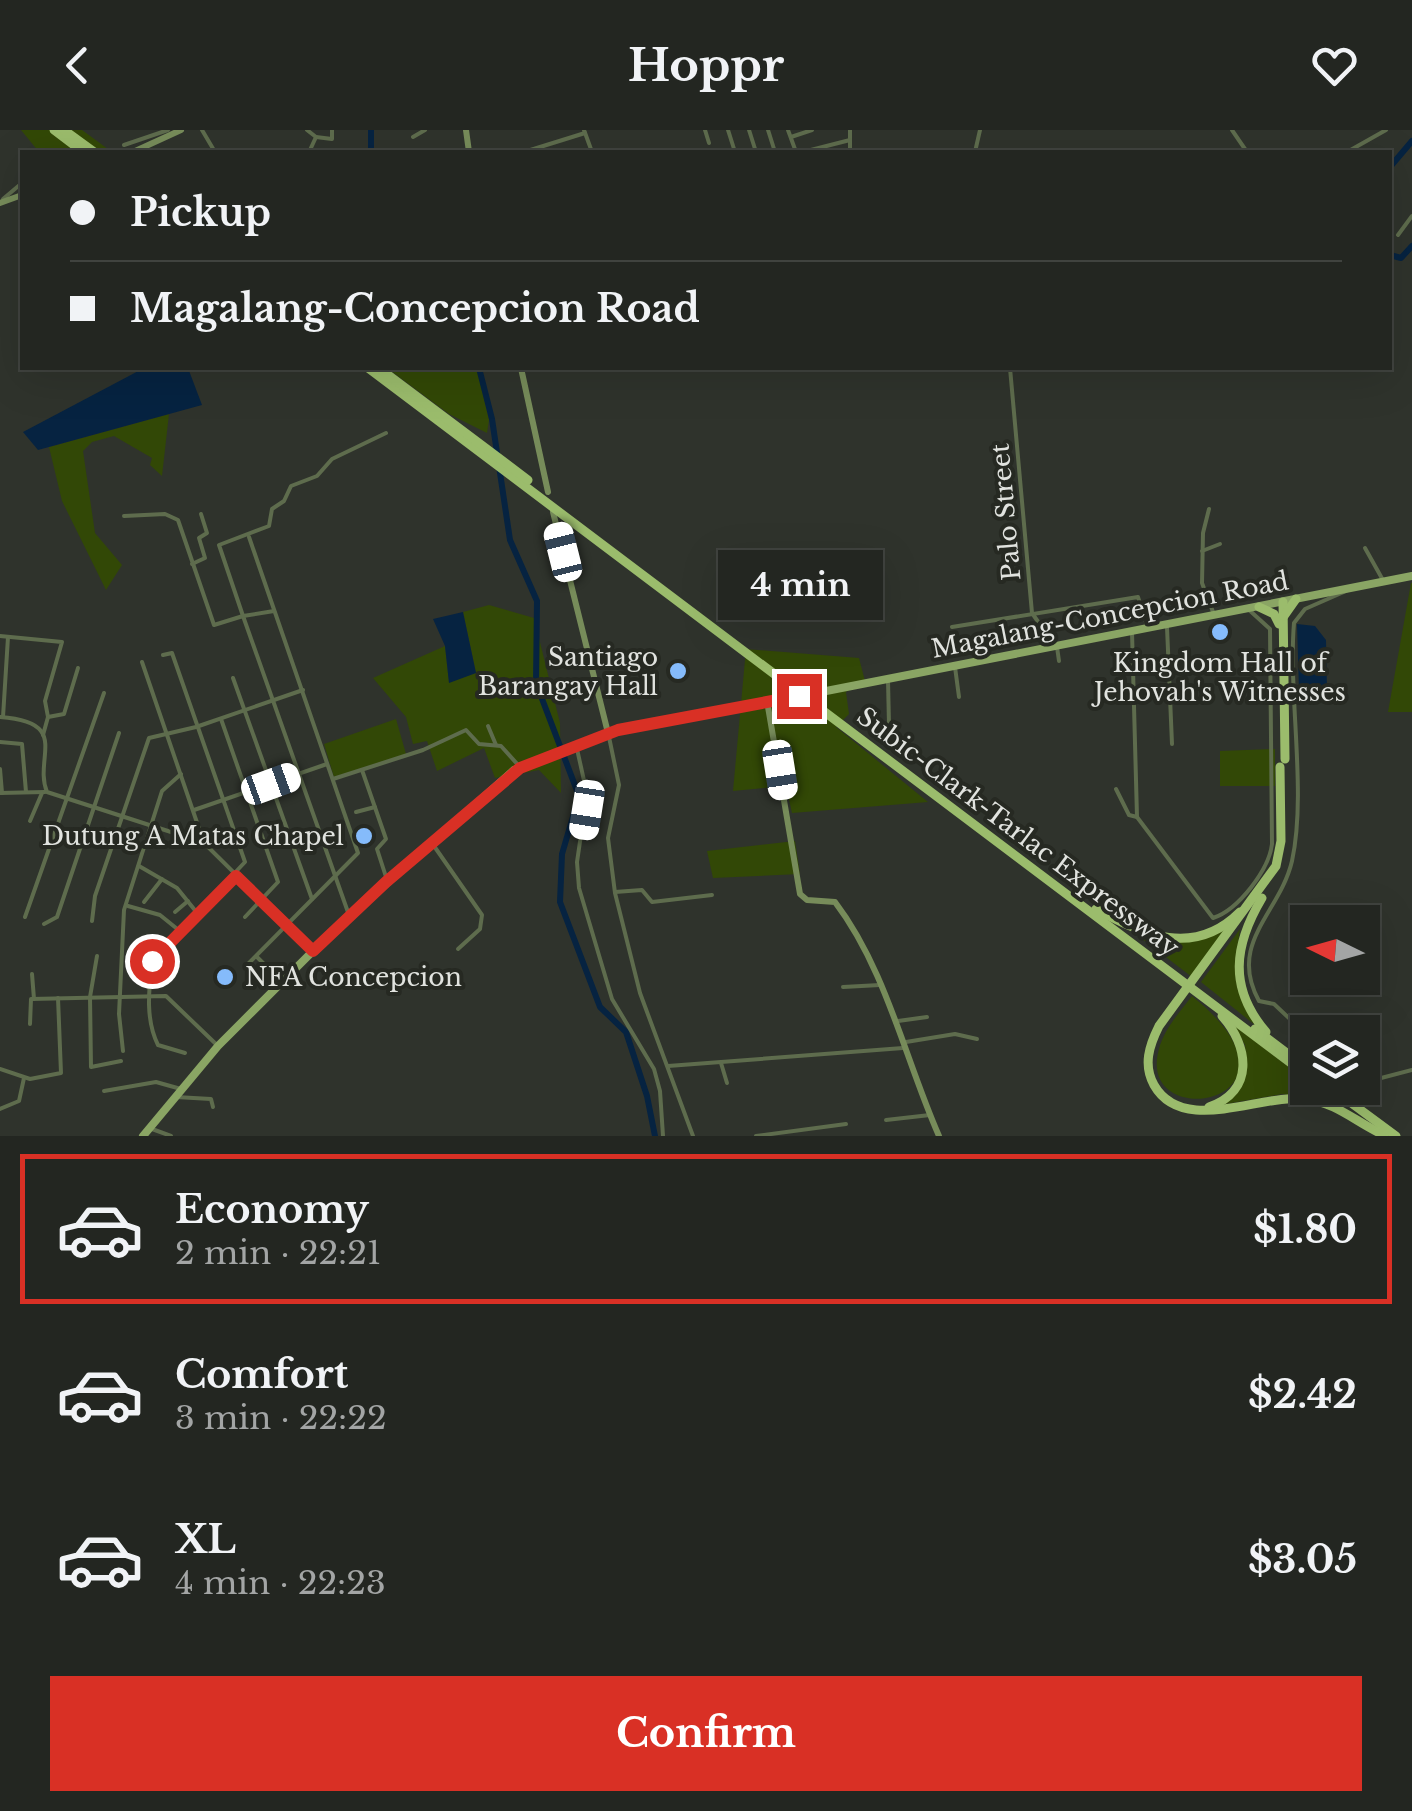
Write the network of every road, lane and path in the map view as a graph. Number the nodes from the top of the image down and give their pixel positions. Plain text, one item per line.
1 (54, 130) edge
2 (64, 130) edge
3 (168, 130) edge
4 (181, 130) edge
5 (306, 130) edge
6 (332, 130) edge
7 (425, 130) edge
8 (705, 130) edge
9 (788, 130) edge
10 (812, 130) edge
11 (850, 130) edge
12 (1386, 130) edge
13 (584, 132) edge
14 (316, 137) junction
15 (413, 137) dead end
16 (791, 137) junction
17 (850, 140) junction
18 (710, 143) dead end
19 (124, 145) dead end
20 (80, 150) edge
21 (91, 150) edge
22 (137, 150) edge
23 (310, 150) dead end
24 (530, 150) edge
25 (795, 150) edge
26 (811, 150) edge
27 (850, 150) edge
28 (1350, 150) edge
29 (20, 184) edge
30 (0, 203) edge
31 (1412, 216) edge
32 (1398, 235) dead end
33 (371, 370) edge
34 (381, 370) edge
35 (520, 370) edge
36 (1010, 370) edge
37 (386, 433) dead end
38 (474, 444) junction
39 (544, 494) junction
40 (556, 508) junction
41 (1209, 509) dead end
42 (201, 514) dead end
43 (124, 516) dead end
44 (249, 537) junction
45 (1220, 544) dead end
46 (1365, 548) dead end
47 (1202, 552) junction
48 (192, 564) junction
49 (1412, 576) edge
50 (1384, 582) junction
51 (1350, 588) junction
52 (1323, 594) junction
53 (1296, 599) junction
54 (1281, 602) junction
55 (1259, 606) junction
56 (1248, 609) junction
57 (1305, 609) junction
58 (274, 611) junction
59 (1032, 612) junction
60 (244, 616) junction
61 (1214, 616) junction
62 (1281, 624) junction
63 (1167, 626) junction
64 (952, 627) dead end
65 (1147, 630) junction
66 (1132, 632) junction
67 (0, 636) edge
68 (8, 636) junction
69 (1058, 647) junction
70 (1044, 650) junction
71 (163, 655) dead end
72 (1059, 661) dead end
73 (142, 662) dead end
74 (955, 666) junction
75 (78, 668) dead end
76 (232, 678) dead end
77 (888, 680) junction
78 (303, 690) junction
79 (800, 691) junction
80 (104, 693) dead end
81 (815, 697) junction
82 (959, 697) dead end
83 (273, 700) junction
84 (768, 702) junction
85 (244, 712) junction
86 (48, 717) junction
87 (2, 718) edge
88 (221, 719) junction
89 (889, 725) dead end
90 (488, 726) dead end
91 (196, 727) junction
92 (120, 733) dead end
93 (608, 734) junction
94 (42, 736) junction
95 (169, 736) junction
96 (0, 742) edge
97 (1172, 744) dead end
98 (496, 745) junction
99 (577, 745) junction
100 (328, 764) junction
101 (520, 768) junction
102 (0, 769) edge
103 (362, 770) junction
104 (181, 774) junction
105 (299, 774) junction
106 (333, 779) junction
107 (271, 784) junction
108 (1116, 790) dead end
109 (26, 792) junction
110 (45, 792) junction
111 (1, 793) edge
112 (247, 793) junction
113 (66, 798) junction
114 (223, 800) junction
115 (375, 807) junction
116 (93, 808) junction
117 (194, 810) junction
118 (356, 812) dead end
119 (1137, 816) junction
120 (122, 817) junction
121 (30, 821) dead end
122 (151, 826) junction
123 (431, 842) junction
124 (204, 843) junction
125 (139, 866) junction
126 (236, 876) junction
127 (336, 876) junction
128 (162, 878) junction
129 (388, 880) junction
130 (614, 892) junction
131 (712, 895) dead end
132 (1259, 897) junction
133 (312, 898) junction
134 (262, 900) junction
135 (188, 901) junction
136 (144, 902) dead end
137 (126, 905) junction
138 (1096, 909) junction
139 (176, 912) dead end
140 (198, 914) junction
141 (349, 916) junction
142 (25, 917) dead end
143 (245, 917) dead end
144 (92, 921) dead end
145 (44, 924) dead end
146 (286, 925) junction
147 (181, 932) junction
148 (458, 950) dead end
149 (313, 951) junction
150 (97, 956) dead end
151 (256, 956) junction
152 (246, 966) dead end
153 (32, 974) dead end
154 (282, 982) junction
155 (880, 985) junction
156 (844, 987) dead end
157 (1198, 993) junction
158 (149, 994) junction
159 (120, 995) junction
160 (58, 998) junction
161 (90, 998) junction
162 (34, 999) junction
163 (1180, 1001) junction
164 (926, 1017) dead end
165 (1290, 1019) edge
166 (30, 1024) dead end
167 (894, 1024) junction
168 (977, 1038) dead end
169 (902, 1045) junction
170 (218, 1046) junction
171 (123, 1051) dead end
172 (185, 1053) dead end
173 (1290, 1054) edge
174 (1290, 1055) edge
175 (121, 1061) dead end
176 (1290, 1062) edge
177 (721, 1063) junction
178 (668, 1066) junction
179 (0, 1069) edge
180 (1412, 1070) edge
181 (24, 1077) junction
182 (1380, 1078) edge
183 (728, 1083) dead end
184 (181, 1089) junction
185 (104, 1091) dead end
186 (174, 1097) junction
187 (1345, 1105) edge
188 (1355, 1105) edge
189 (213, 1107) dead end
190 (0, 1109) edge
191 (930, 1115) junction
192 (886, 1120) dead end
193 (846, 1124) dead end
194 (149, 1128) junction
195 (160, 1134) edge
196 (1385, 1135) edge
197 (142, 1136) edge
198 (171, 1136) edge
199 (663, 1136) edge
200 (693, 1136) edge
201 (756, 1136) edge
202 (939, 1136) edge
203 (1396, 1136) edge

1 - 20 highway
2 - 21 highway
3 - 19 street
4 - 22 street
5 - 14 street
6 - 14 street
7 - 15 street
8 - 18 street
9 - 16 street
10 - 16 street
11 - 17 street
12 - 28 street
13 - 24 street
14 - 23 street
16 - 25 street
17 - 26 street
17 - 27 street
29 - 30 street
31 - 32 street
33 - 38 highway, Subic-Clark-Tarlac Expressway
34 - 38 highway, Subic-Clark-Tarlac Expressway
35 - 39 street
36 - 59 street, Palo Street
37 - 44 street
38 - 39 highway, Subic-Clark-Tarlac Expressway
39 - 40 highway, Subic-Clark-Tarlac Expressway
40 - 79 highway, Subic-Clark-Tarlac Expressway
40 - 93 street
41 - 47 street
42 - 48 street
43 - 48 street
44 - 58 street
44 - 60 street
45 - 47 street
46 - 50 street
47 - 61 street
48 - 60 street
49 - 50 main road, Magalang-Concepcion Road
50 - 51 main road, Magalang-Concepcion Road
51 - 52 main road, Magalang-Concepcion Road
51 - 57 street
52 - 53 main road, Magalang-Concepcion Road
52 - 57 street
53 - 54 main road, Magalang-Concepcion Road
53 - 62 highway
54 - 55 main road, Magalang-Concepcion Road
54 - 62 highway
55 - 56 main road, Magalang-Concepcion Road
55 - 62 highway
56 - 61 main road, Magalang-Concepcion Road
56 - 119 street
57 - 165 street
58 - 60 street
58 - 78 street
59 - 64 street
59 - 65 street
59 - 70 street, Palo Street
60 - 83 street
61 - 63 main road, Magalang-Concepcion Road
62 - 132 highway
63 - 65 main road, Magalang-Concepcion Road
63 - 97 street
65 - 66 main road, Magalang-Concepcion Road
66 - 69 main road, Magalang-Concepcion Road
66 - 119 street
67 - 68 street
68 - 86 street
68 - 87 street
69 - 70 main road, Magalang-Concepcion Road
69 - 72 street
70 - 74 main road, Magalang-Concepcion Road
71 - 91 street
73 - 95 street
74 - 77 main road, Magalang-Concepcion Road
74 - 82 street
75 - 86 street
76 - 85 street
77 - 81 main road, Magalang-Concepcion Road
77 - 89 street
78 - 83 street
78 - 100 street
79 - 81 highway, Subic-Clark-Tarlac Expressway
79 - 84 main road
80 - 113 street
81 - 138 highway, Subic-Clark-Tarlac Expressway
81 - 157 highway, Subic-Clark-Tarlac Expressway
83 - 85 street
83 - 105 street
84 - 93 main road
84 - 155 street
85 - 88 street
85 - 107 street
86 - 94 street
87 - 94 street
88 - 91 street
88 - 112 street
90 - 98 street
91 - 95 street
91 - 114 street
92 - 116 street
93 - 99 main road
93 - 130 street
94 - 110 street
95 - 104 street
95 - 120 street
96 - 109 street
98 - 101 street
98 - 103 street
99 - 101 main road
99 - 199 street
100 - 105 street
100 - 106 street
101 - 123 main road
102 - 111 street
103 - 106 street
103 - 115 street
104 - 117 street
104 - 122 street
105 - 107 street
105 - 127 street
106 - 127 street
107 - 112 street
107 - 133 street
108 - 119 street
109 - 110 street
109 - 111 street
110 - 113 street
110 - 121 street
112 - 114 street
112 - 134 street
113 - 116 street
113 - 142 street
114 - 117 street
114 - 126 street
115 - 118 street
115 - 129 street
116 - 120 street
116 - 145 street
117 - 124 street
120 - 122 street
120 - 144 street
122 - 124 street
122 - 125 street
123 - 129 main road
123 - 148 street
124 - 126 street
125 - 128 street
125 - 137 street
126 - 134 street
126 - 140 street
127 - 133 street
127 - 141 street
128 - 135 street
128 - 136 street
129 - 141 main road
130 - 131 street
130 - 178 street
132 - 138 highway
132 - 163 highway
132 - 173 highway
133 - 146 street
134 - 143 street
134 - 146 street
135 - 139 street
135 - 140 street
137 - 147 street
137 - 159 street
138 - 174 highway, Subic-Clark-Tarlac Expressway
140 - 147 street
141 - 149 main road
146 - 149 street
146 - 151 street
147 - 158 street
149 - 154 main road
150 - 161 street
151 - 152 street
151 - 154 street
153 - 162 street
154 - 170 main road
155 - 156 street
155 - 167 street
157 - 163 highway
157 - 176 highway, Subic-Clark-Tarlac Expressway
158 - 159 street
158 - 170 street
158 - 172 street
159 - 161 street
159 - 171 street
160 - 161 street
160 - 162 street
160 - 181 street
161 - 175 street
162 - 166 street
163 - 196 highway
164 - 167 street
167 - 169 street
168 - 169 street
169 - 177 street
169 - 191 street
170 - 184 main road
177 - 178 street
177 - 183 street
178 - 200 street
179 - 181 street
180 - 182 street
181 - 190 street
184 - 185 street
184 - 186 main road
186 - 189 street
186 - 194 main road
187 - 196 highway
188 - 203 highway
191 - 192 street
191 - 202 street
193 - 201 street
194 - 195 street
194 - 197 main road
195 - 198 street

